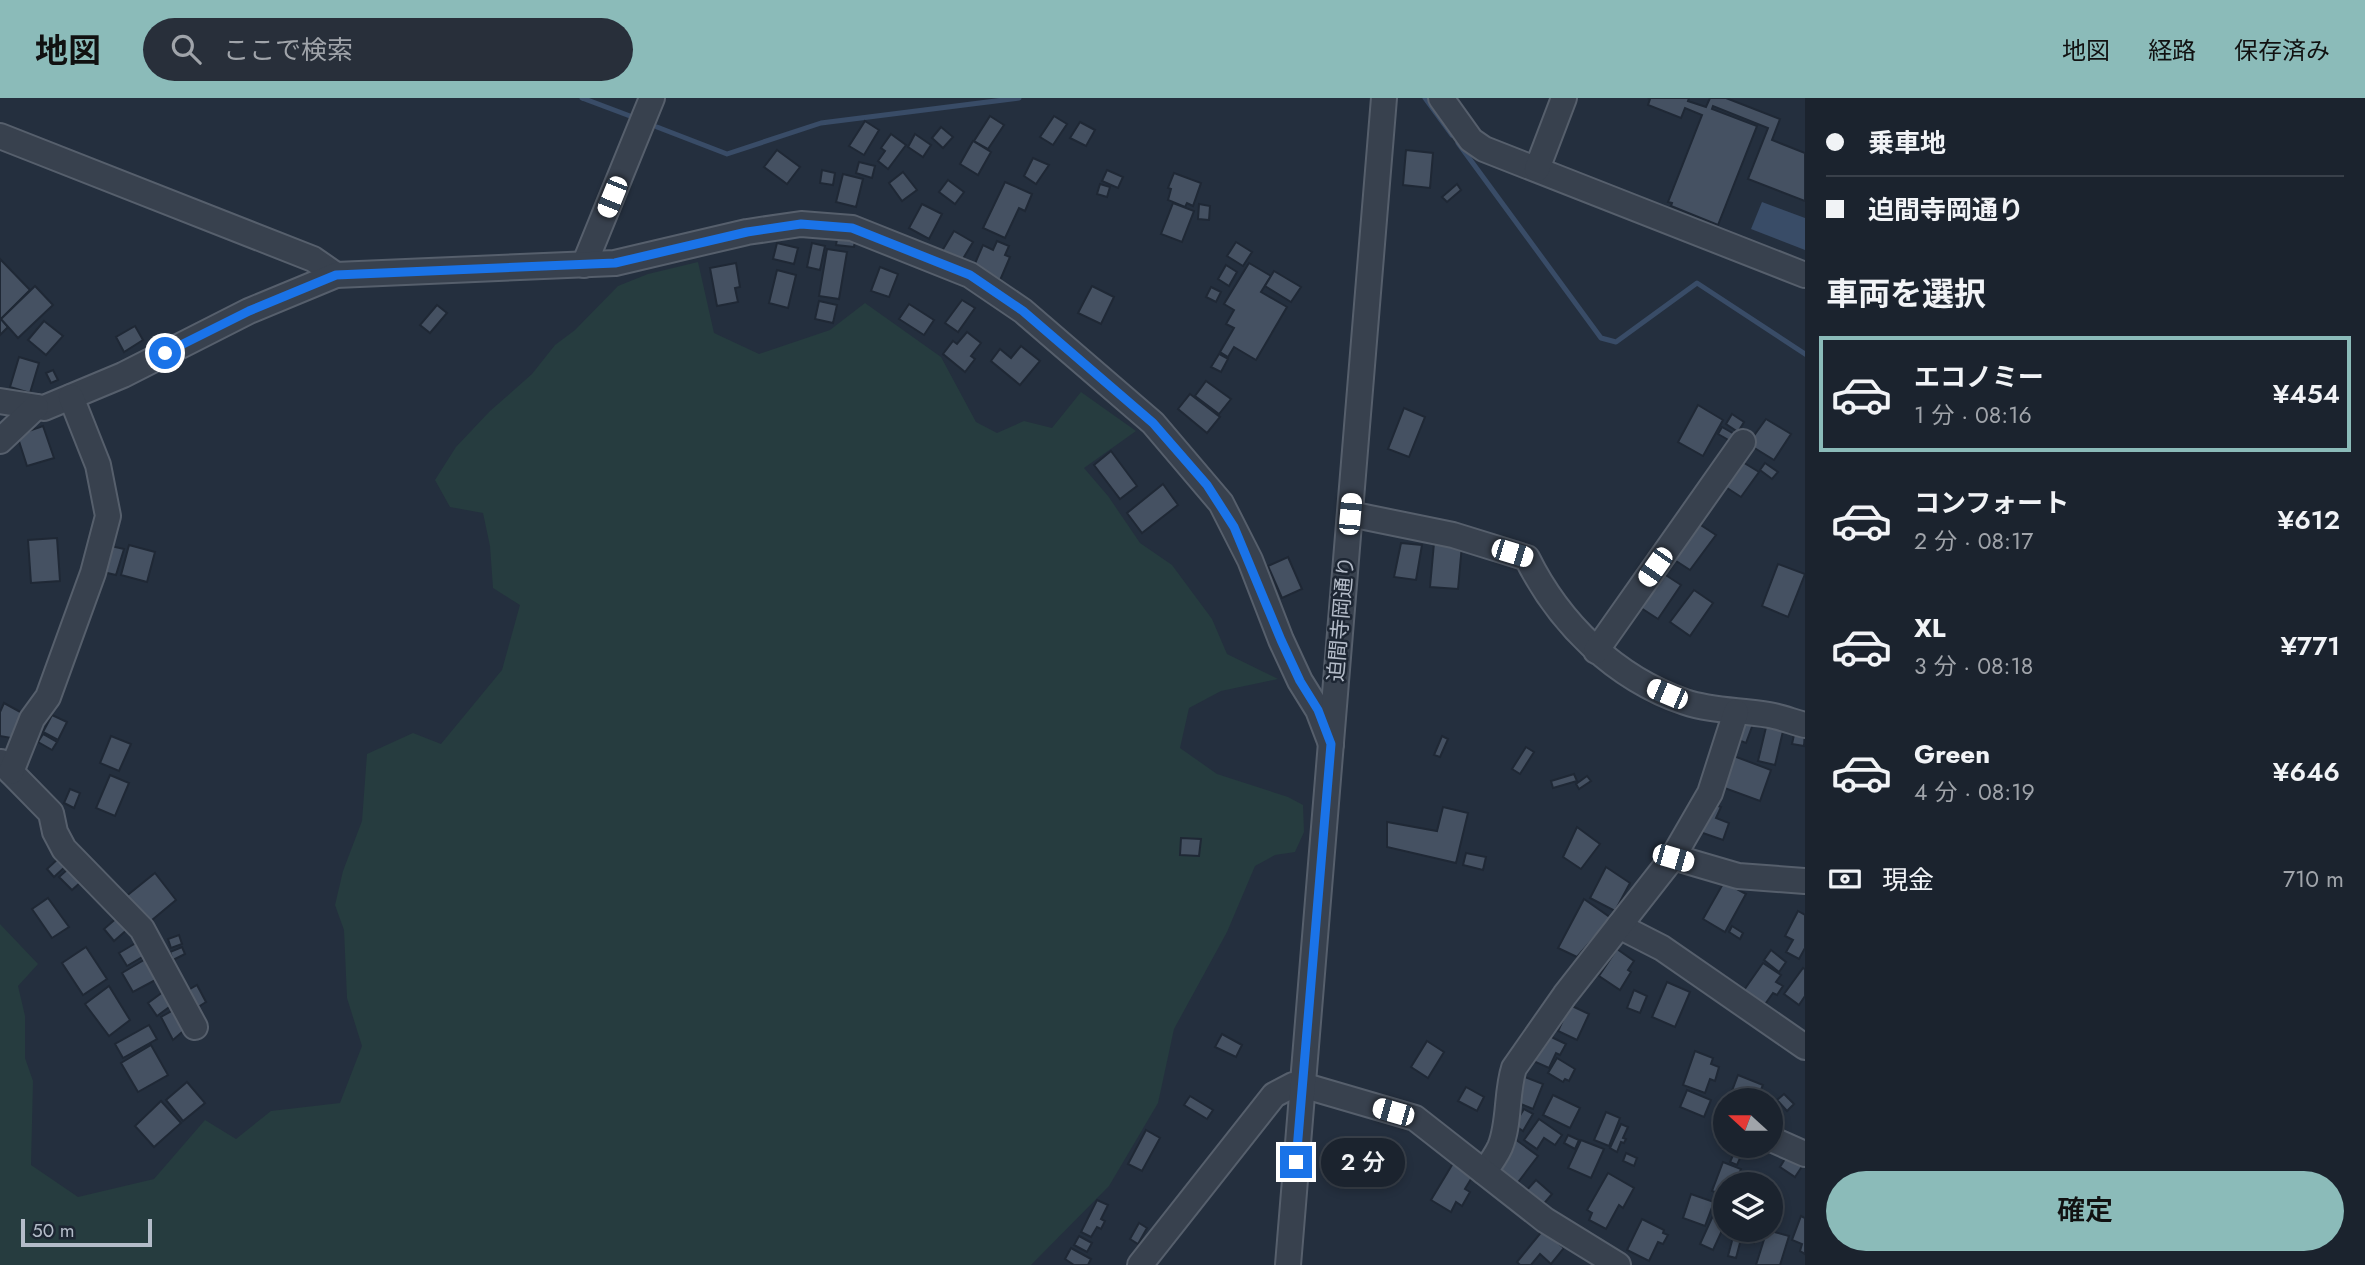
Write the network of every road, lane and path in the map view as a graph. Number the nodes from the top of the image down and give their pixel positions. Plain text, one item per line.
1 (653, 98) edge
2 (1384, 98) edge
3 (1441, 98) edge
4 (1564, 98) edge
5 (0, 136) edge
6 (1536, 169) junction
7 (584, 265) junction
8 (336, 275) junction
9 (1805, 275) edge
10 (71, 397) junction
11 (0, 401) edge
12 (36, 407) junction
13 (0, 441) edge
14 (1743, 442) dead end
15 (1350, 514) junction
16 (1596, 650) junction
17 (1736, 712) junction
18 (1805, 725) edge
19 (1331, 744) junction
20 (5, 767) edge
21 (1673, 858) junction
22 (1805, 881) edge
23 (1619, 926) junction
24 (195, 1027) dead end
25 (1805, 1047) edge
26 (1302, 1085) junction
27 (1783, 1144) edge
28 (1805, 1154) edge
29 (1484, 1172) junction
30 (1140, 1265) edge
31 (1288, 1265) edge
32 (1618, 1265) edge

1 - 7 street
2 - 15 street, 迫間寺岡通り
3 - 6 street
4 - 6 street
5 - 8 street
6 - 9 street
7 - 8 street
7 - 19 street
8 - 10 street
10 - 12 street
10 - 20 street
11 - 12 street
12 - 13 street
14 - 16 street
15 - 16 street
15 - 19 street, 迫間寺岡通り
16 - 17 street
17 - 18 street
17 - 21 street
19 - 26 street, 迫間寺岡通り
20 - 24 street
21 - 22 street
21 - 23 street
23 - 25 street
23 - 29 street
26 - 29 street
26 - 30 street
26 - 31 street, 迫間寺岡通り
27 - 28 street
29 - 32 street

